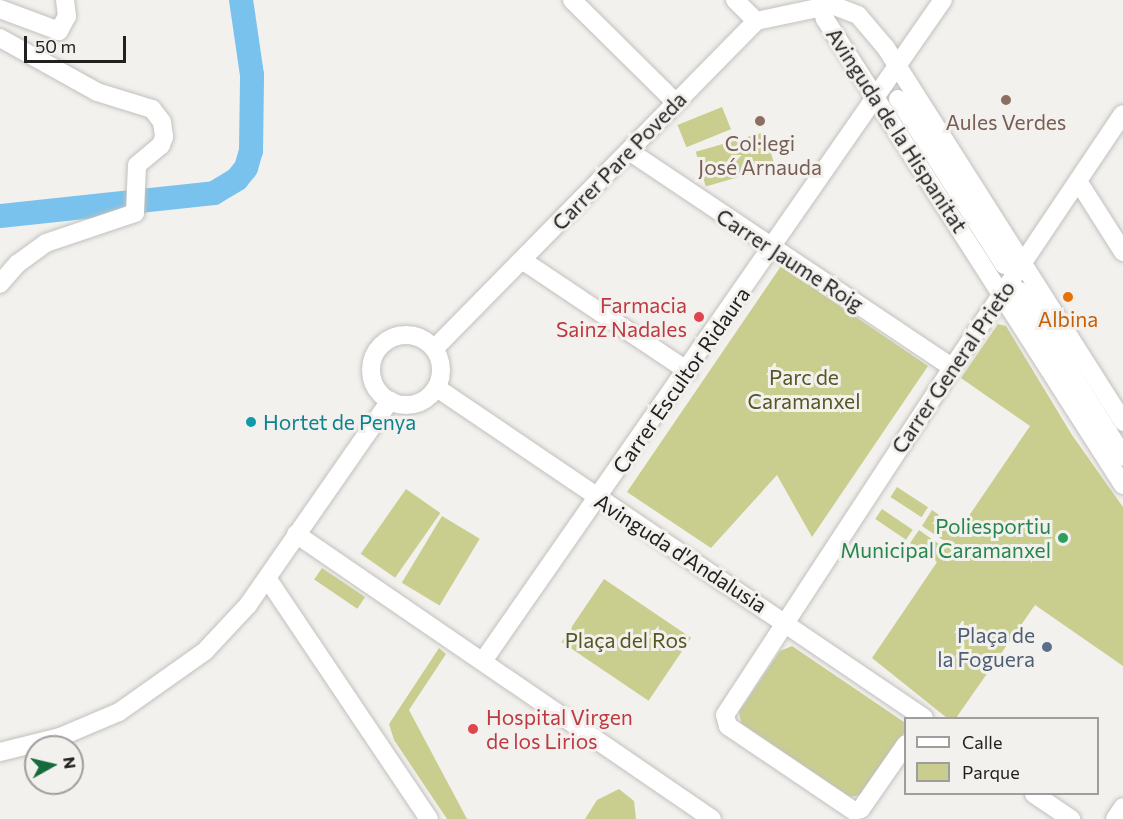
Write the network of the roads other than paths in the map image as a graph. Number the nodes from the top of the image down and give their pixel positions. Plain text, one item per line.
1 (65, 0) edge
2 (572, 0) edge
3 (735, 0) edge
4 (943, 0) edge
5 (820, 6) junction
6 (0, 9) edge
7 (756, 21) junction
8 (0, 38) edge
9 (898, 66) junction
10 (877, 98) junction
11 (898, 99) dead end
12 (675, 103) junction
13 (1123, 114) edge
14 (629, 151) junction
15 (1078, 182) junction
16 (773, 249) junction
17 (1123, 252) edge
18 (522, 260) junction
19 (1023, 263) junction
20 (1004, 265) dead end
21 (0, 284) edge
22 (1011, 292) junction
23 (435, 348) junction
24 (952, 367) junction
25 (688, 371) junction
26 (437, 388) junction
27 (390, 401) junction
28 (1123, 422) edge
29 (1123, 456) edge
30 (1123, 484) edge
31 (598, 499) junction
32 (296, 534) junction
33 (267, 578) junction
34 (786, 622) junction
35 (483, 661) junction
36 (922, 717) edge
37 (904, 747) edge
38 (0, 753) edge
39 (1035, 795) edge
40 (1123, 807) edge
41 (429, 819) edge
42 (712, 819) edge
43 (1071, 819) edge
44 (1115, 819) edge

1 - 6 street
2 - 12 street
3 - 7 street
4 - 9 street, Carrer Escultor Ridaura
5 - 7 street
5 - 9 street, Avinguda de la Hispanitat
5 - 10 street, Avinguda de la Hispanitat
7 - 12 street, Carrer Pare Poveda
8 - 21 street
9 - 10 street, Carrer Escultor Ridaura
9 - 19 street, Avinguda de la Hispanitat
10 - 16 street, Carrer Escultor Ridaura
10 - 22 street, Avinguda de la Hispanitat
11 - 20 street, Avinguda de la Hispanitat
12 - 14 street, Carrer Pare Poveda
13 - 15 street, Carrer General Prieto
14 - 16 street, Carrer Jaume Roig
14 - 18 street, Carrer Pare Poveda
15 - 17 street
15 - 19 street, Carrer General Prieto
16 - 24 street, Carrer Jaume Roig
16 - 25 street, Carrer Escultor Ridaura
18 - 23 street, Carrer Pare Poveda
18 - 25 street
19 - 22 street, Carrer General Prieto
19 - 28 street, Avinguda de la Hispanitat
22 - 24 street, Carrer General Prieto
22 - 29 street, Avinguda de la Hispanitat
22 - 30 street, Avinguda de la Hispanitat
23 - 26 street
23 - 27 street
24 - 34 street, Carrer General Prieto
25 - 31 street, Carrer Escultor Ridaura
26 - 27 street
26 - 31 street, Avinguda d'Andalusia
27 - 32 street
31 - 34 street, Avinguda d'Andalusia
31 - 35 street, Carrer Escultor Ridaura
32 - 33 street
32 - 35 street
33 - 38 street
33 - 41 street
34 - 36 street, Avinguda d'Andalusia
34 - 37 street, Carrer General Prieto
35 - 42 street
39 - 43 street
40 - 44 street

